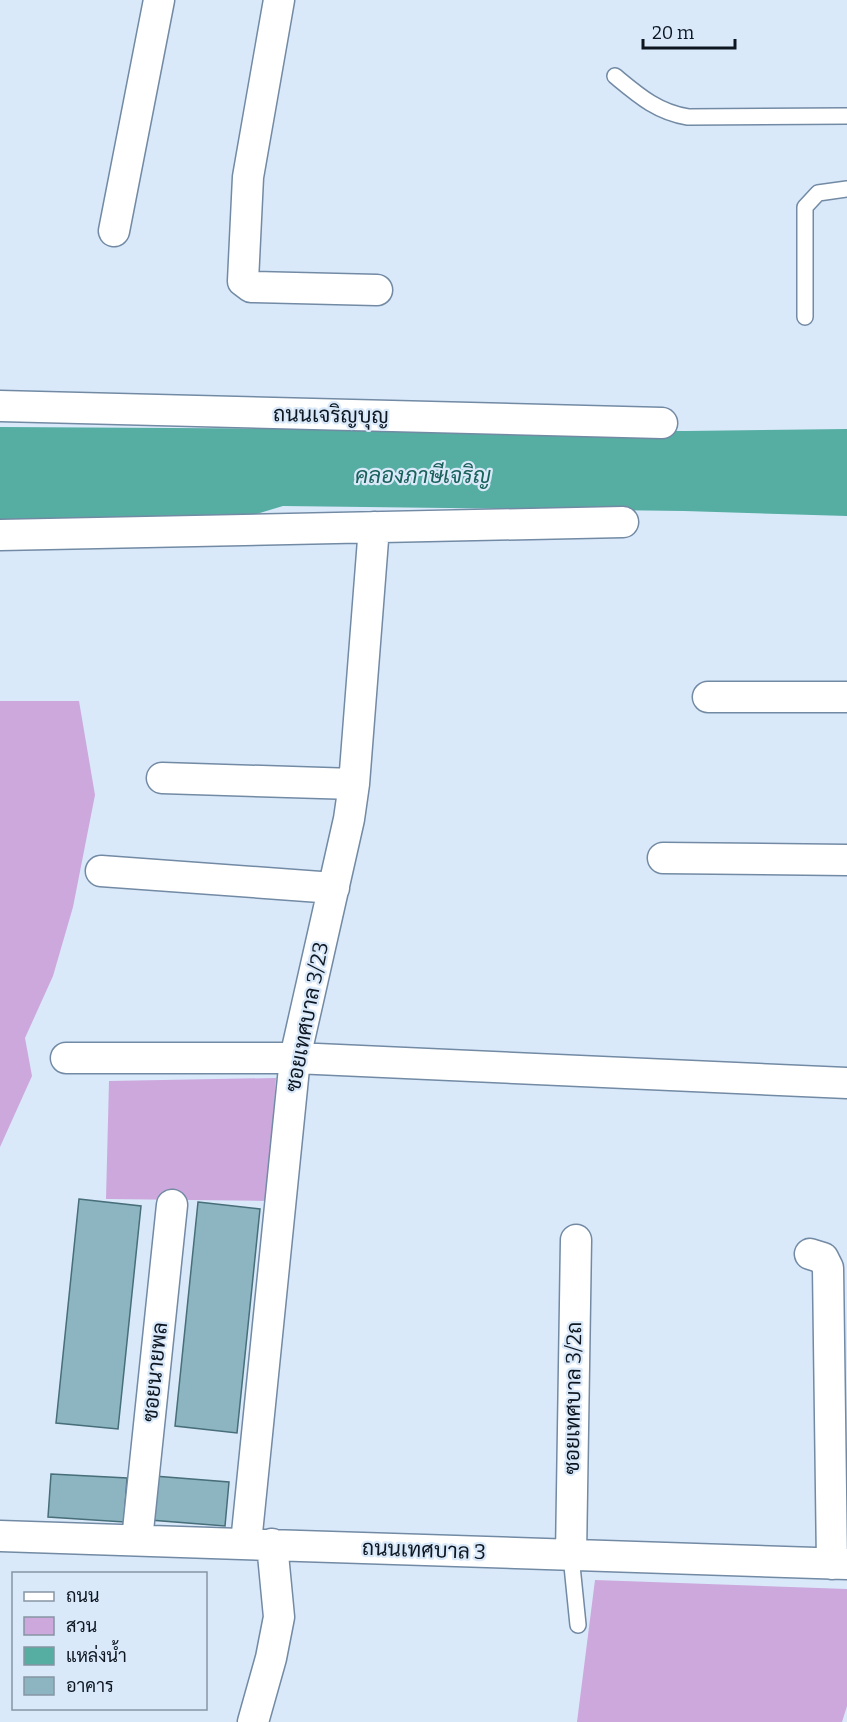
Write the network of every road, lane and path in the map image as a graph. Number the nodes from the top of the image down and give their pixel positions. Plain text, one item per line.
1 (159, 0) edge
2 (279, 0) edge
3 (615, 76) dead end
4 (847, 116) edge
5 (847, 189) edge
6 (114, 231) dead end
7 (376, 290) dead end
8 (805, 317) dead end
9 (0, 406) edge
10 (662, 423) dead end
11 (623, 522) dead end
12 (374, 527) junction
13 (0, 535) edge
14 (708, 697) dead end
15 (847, 697) edge
16 (162, 778) dead end
17 (354, 784) junction
18 (663, 858) dead end
19 (847, 860) edge
20 (101, 871) dead end
21 (334, 888) junction
22 (66, 1058) dead end
23 (295, 1058) junction
24 (847, 1083) edge
25 (172, 1205) dead end
26 (576, 1240) dead end
27 (810, 1254) dead end
28 (0, 1536) edge
29 (137, 1540) junction
30 (259, 1544) junction
31 (571, 1556) junction
32 (839, 1564) edge
33 (578, 1625) dead end
34 (253, 1722) edge

1 - 6 street
2 - 7 street
3 - 4 lane
5 - 8 lane
9 - 10 street, ถนนเจริญบุญ
11 - 12 street
12 - 13 street
12 - 17 street, ซอยเทศบาล 3/23
14 - 15 street
16 - 17 street
17 - 21 street, ซอยเทศบาล 3/23
18 - 19 street
20 - 21 street
21 - 23 street, ซอยเทศบาล 3/23
22 - 23 street
23 - 24 street
23 - 30 street, ซอยเทศบาล 3/23
25 - 29 street, ซอยนายพล
26 - 31 street, ซอยเทศบาล 3/2ถ
27 - 32 street
28 - 29 street, ถนนเทศบาล 3
29 - 30 street, ถนนเทศบาล 3
30 - 31 street, ถนนเทศบาล 3
30 - 34 street, ซอยเทศบาล 3/23
31 - 32 street, ถนนเทศบาล 3
31 - 33 lane

